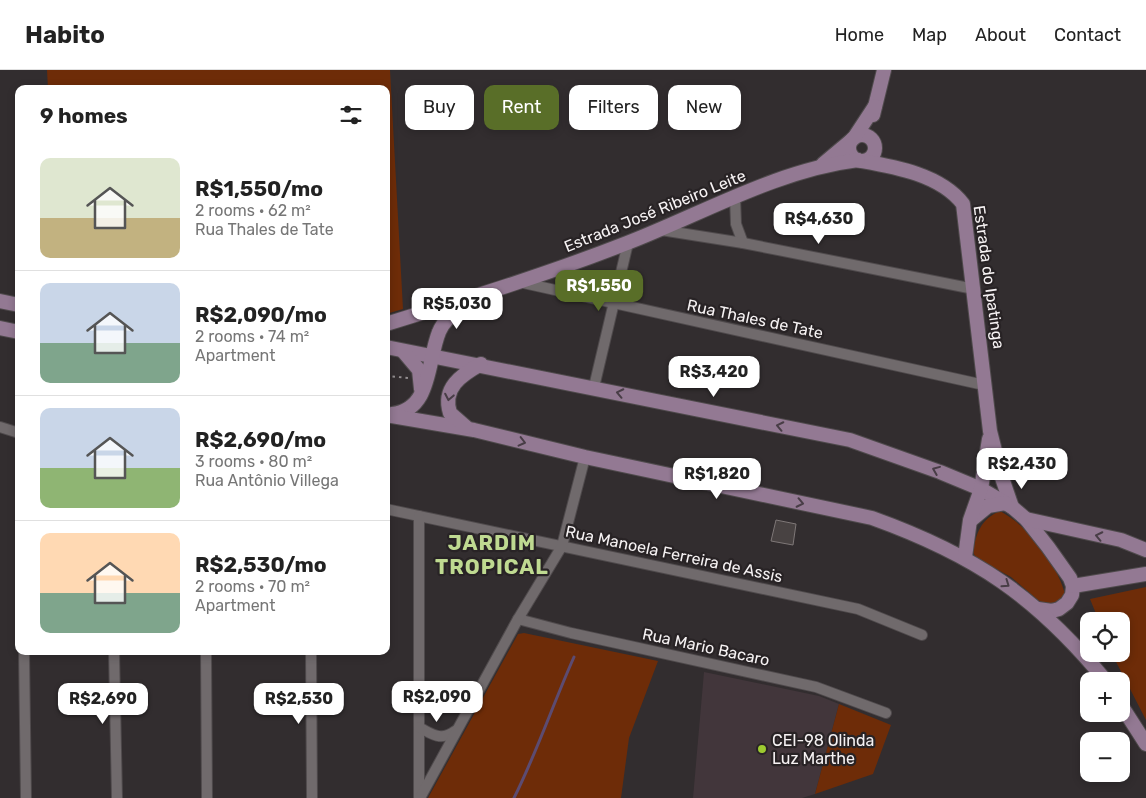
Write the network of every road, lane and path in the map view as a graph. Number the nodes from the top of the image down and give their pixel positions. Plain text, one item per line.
1 (884, 70) edge
2 (875, 106) junction
3 (854, 138) junction
4 (873, 141) junction
5 (860, 160) junction
6 (822, 165) junction
7 (897, 167) junction
8 (736, 197) junction
9 (659, 229) junction
10 (628, 243) junction
11 (743, 243) junction
12 (518, 282) junction
13 (974, 289) junction
14 (472, 298) junction
15 (0, 301) edge
16 (614, 303) junction
17 (15, 304) edge
18 (390, 323) edge
19 (0, 328) edge
20 (15, 331) edge
21 (390, 348) edge
22 (403, 351) junction
23 (432, 356) junction
24 (480, 364) junction
25 (390, 376) edge
26 (415, 378) dead end
27 (984, 385) junction
28 (594, 388) junction
29 (421, 395) junction
30 (390, 415) edge
31 (390, 416) edge
32 (0, 427) edge
33 (474, 430) junction
34 (990, 431) junction
35 (15, 432) edge
36 (585, 457) junction
37 (981, 489) junction
38 (1009, 505) junction
39 (390, 510) edge
40 (419, 516) junction
41 (1026, 519) junction
42 (970, 520) junction
43 (562, 546) junction
44 (1146, 550) edge
45 (965, 557) junction
46 (1146, 574) edge
47 (1073, 586) junction
48 (1038, 609) junction
49 (518, 619) junction
50 (922, 635) dead end
51 (24, 655) edge
52 (114, 655) edge
53 (206, 655) edge
54 (311, 655) edge
55 (1099, 672) edge
56 (886, 713) dead end
57 (1130, 720) edge
58 (419, 727) junction
59 (456, 730) junction
60 (1146, 744) edge
61 (26, 798) edge
62 (117, 798) edge
63 (207, 798) edge
64 (312, 798) edge
65 (420, 798) edge

1 - 2 main road, Estrada José Ribeiro Leite
2 - 3 main road, Estrada José Ribeiro Leite
2 - 4 main road, Estrada José Ribeiro Leite
3 - 4 main road
3 - 5 main road
3 - 6 main road, Estrada José Ribeiro Leite
4 - 5 main road
4 - 7 main road, Estrada do Ipatinga
5 - 6 main road, Estrada José Ribeiro Leite
5 - 7 main road, Estrada do Ipatinga
6 - 8 main road, Estrada José Ribeiro Leite
7 - 13 main road, Estrada do Ipatinga
8 - 9 main road, Estrada José Ribeiro Leite
8 - 11 street
9 - 10 main road, Estrada José Ribeiro Leite
9 - 11 street
10 - 12 main road, Estrada José Ribeiro Leite
10 - 16 street
11 - 13 street
12 - 14 main road, Estrada José Ribeiro Leite
12 - 16 street, Rua Thales de Tate
13 - 27 main road, Estrada do Ipatinga
14 - 18 main road, Estrada José Ribeiro Leite
14 - 23 main road
15 - 17 main road
16 - 27 street, Rua Thales de Tate
16 - 28 street
19 - 20 main road
21 - 22 main road
22 - 23 main road
22 - 29 main road
23 - 24 main road
23 - 29 main road
24 - 28 main road
24 -> 33 main road
25 - 26 path
27 - 34 main road, Estrada do Ipatinga
37 -> 28 main road
29 - 30 main road
31 - 33 main road
32 - 35 street
33 -> 36 main road
34 - 37 main road, Estrada do Ipatinga
34 - 38 main road, Estrada do Ipatinga
36 - 43 street
36 -> 45 main road
37 - 38 main road
37 - 42 main road, Estrada do Ipatinga
38 - 41 main road
38 - 42 main road
39 - 40 street, Rua Manoela Ferreira de Assis
40 - 43 street, Rua Manoela Ferreira de Assis
40 - 58 street
44 -> 41 main road
41 - 47 main road
42 - 45 main road, Estrada do Ipatinga
43 - 49 street
43 - 50 street, Rua Manoela Ferreira de Assis
45 -> 48 main road
46 - 47 main road
47 - 48 main road
48 - 55 main road
49 - 56 street, Rua Mario Bacaro
49 - 59 street
51 - 61 street
52 - 62 street
53 - 63 street
54 - 64 street
57 - 60 main road
58 - 59 street
58 - 65 street
59 - 65 street

